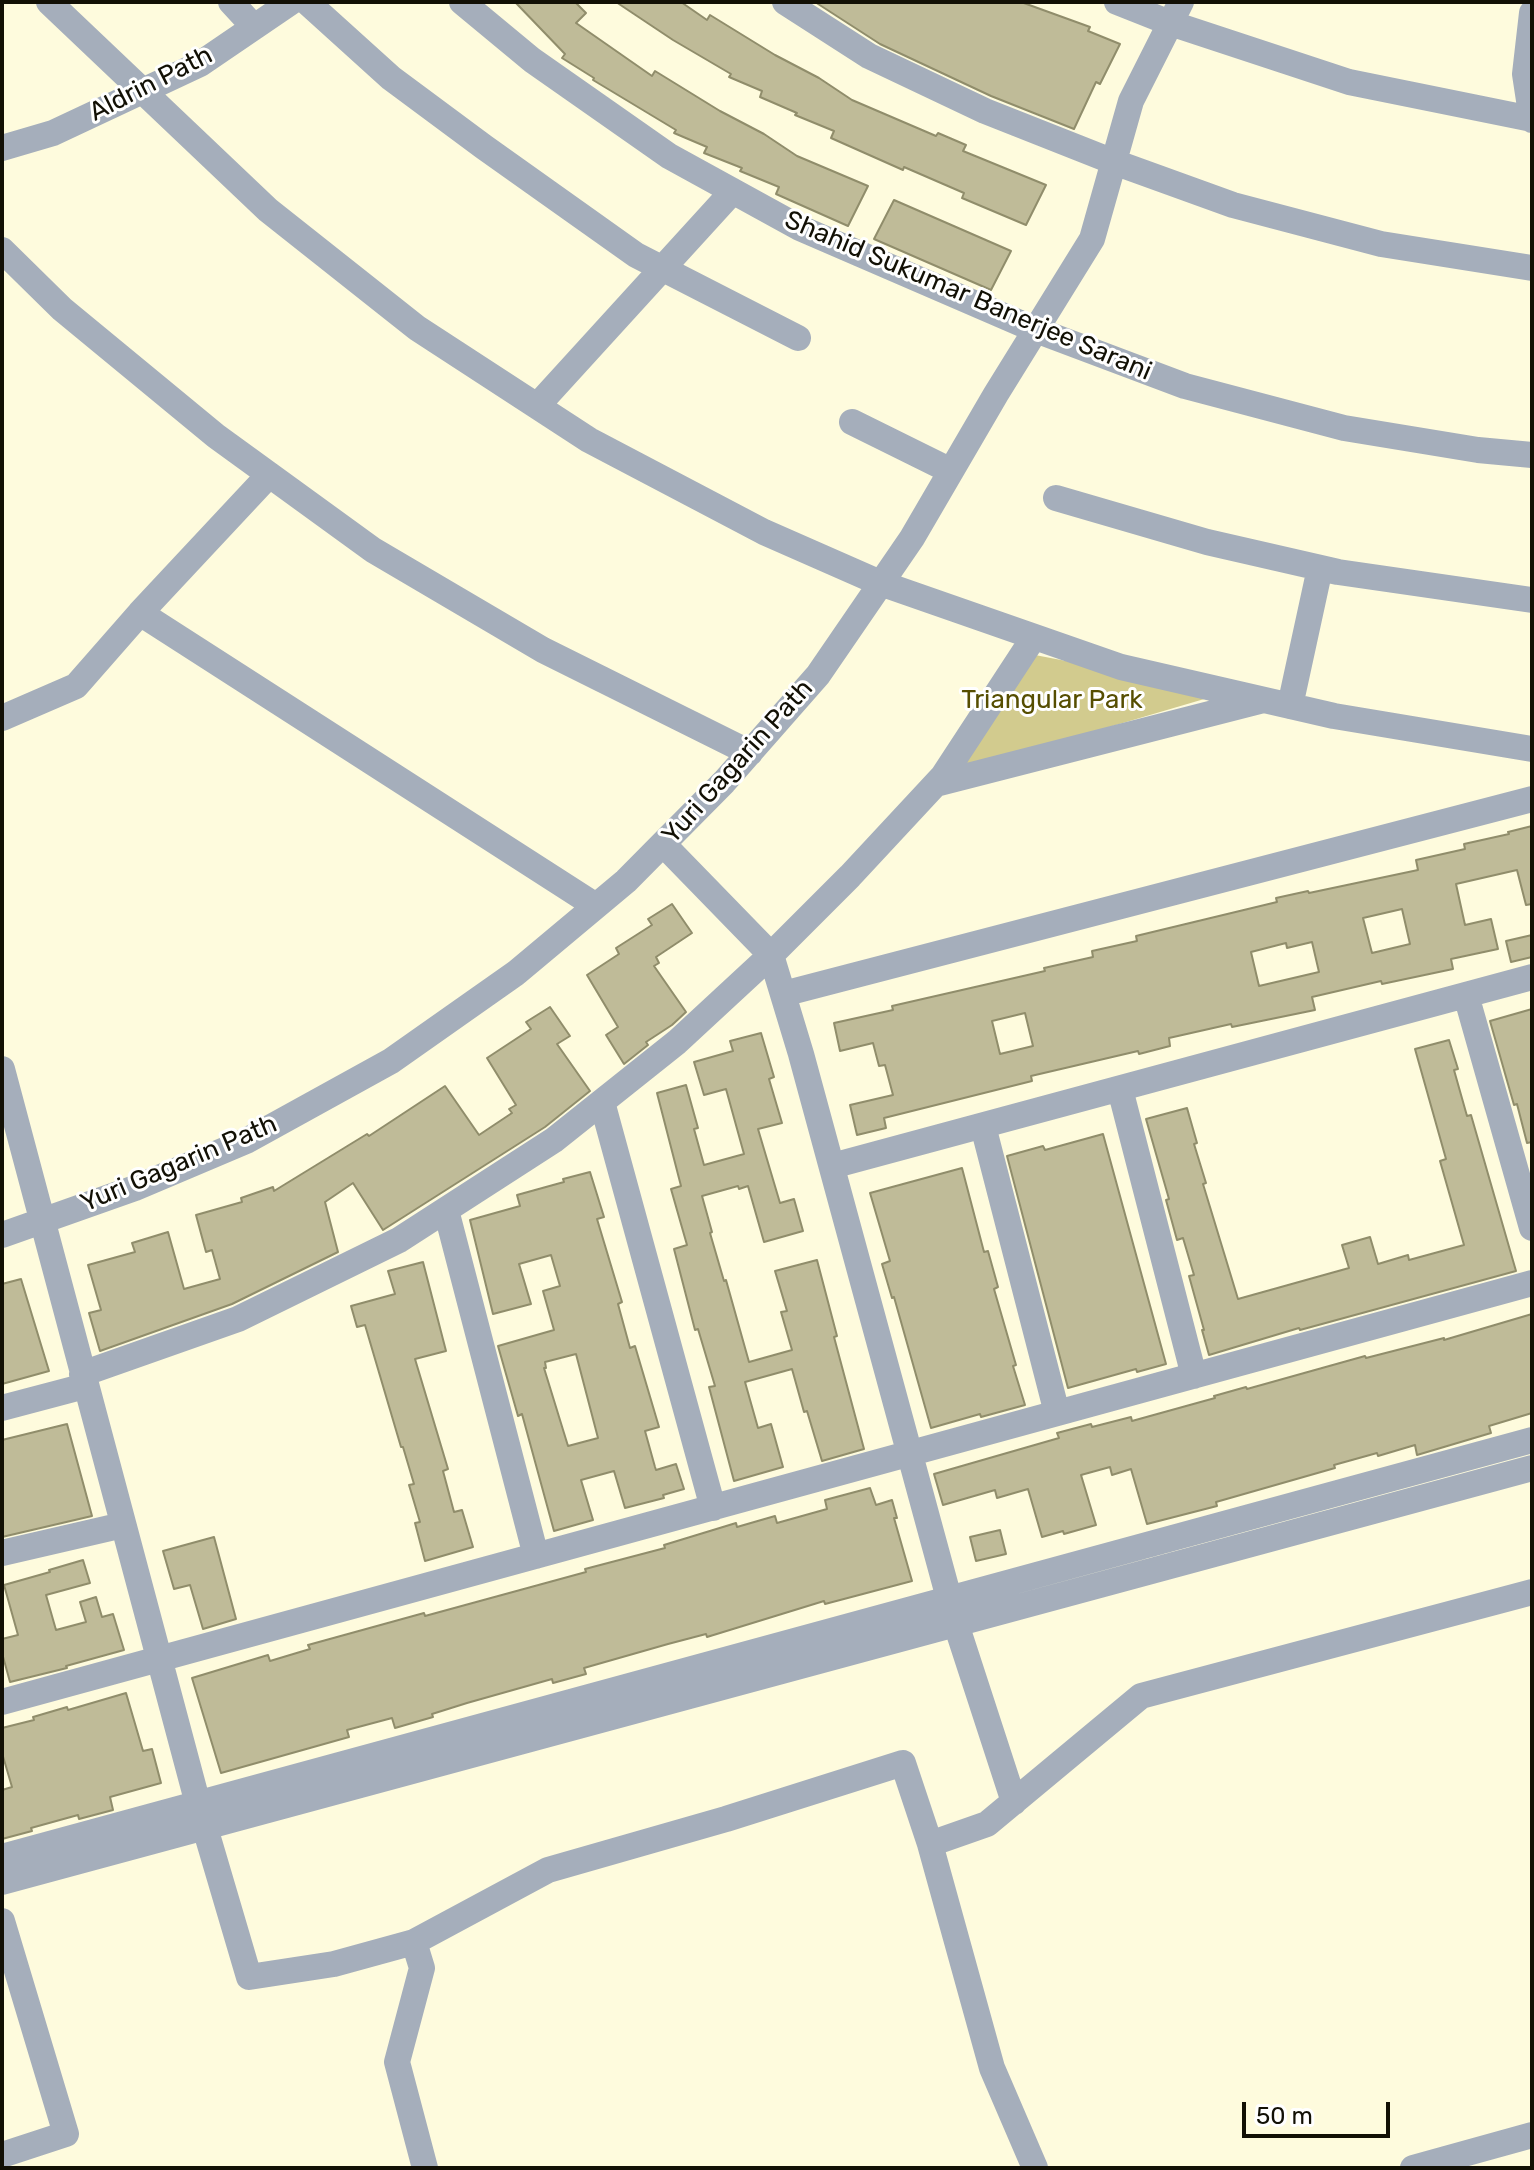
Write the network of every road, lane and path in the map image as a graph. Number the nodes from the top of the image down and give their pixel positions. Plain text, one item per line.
1 (49, 2) edge
2 (231, 2) edge
3 (291, 2) edge
4 (307, 2) edge
5 (462, 2) edge
6 (785, 2) edge
7 (1117, 2) edge
8 (1175, 13) edge
9 (1532, 13) edge
10 (254, 27) junction
11 (142, 91) junction
12 (1532, 119) edge
13 (2, 148) edge
14 (1114, 162) junction
15 (733, 191) junction
16 (2, 250) edge
17 (662, 268) junction
18 (1532, 268) edge
19 (1036, 330) junction
20 (798, 338) dead end
21 (537, 406) junction
22 (852, 422) dead end
23 (1532, 455) edge
24 (951, 471) junction
25 (269, 475) junction
26 (1056, 498) dead end
27 (1320, 568) junction
28 (880, 583) junction
29 (1532, 600) edge
30 (140, 613) junction
31 (1034, 637) junction
32 (1263, 700) junction
33 (1290, 706) junction
34 (2, 718) edge
35 (1532, 749) edge
36 (750, 753) junction
37 (936, 784) junction
38 (1532, 799) edge
39 (663, 844) junction
40 (596, 906) junction
41 (771, 955) junction
42 (1532, 977) edge
43 (783, 994) junction
44 (1466, 995) junction
45 (2, 1069) edge
46 (1120, 1089) junction
47 (602, 1102) junction
48 (983, 1126) junction
49 (832, 1166) junction
50 (446, 1210) junction
51 (41, 1221) junction
52 (1532, 1228) edge
53 (2, 1235) edge
54 (1532, 1283) edge
55 (1194, 1376) junction
56 (84, 1380) junction
57 (2, 1408) edge
58 (1057, 1413) junction
59 (1532, 1440) edge
60 (910, 1453) junction
61 (1532, 1468) edge
62 (713, 1508) junction
63 (123, 1525) junction
64 (2, 1553) edge
65 (536, 1556) junction
66 (1532, 1592) edge
67 (949, 1598) junction
68 (956, 1624) junction
69 (159, 1659) junction
70 (2, 1702) edge
71 (1014, 1802) junction
72 (201, 1815) junction
73 (930, 1844) junction
74 (2, 1857) edge
75 (2, 1882) edge
76 (2, 1921) edge
77 (414, 1942) junction
78 (1532, 2135) edge
79 (2, 2155) edge
80 (425, 2168) edge
81 (1035, 2168) edge
82 (1413, 2168) edge

1 - 11 street
2 - 10 street
3 - 10 street, Aldrin Path
4 - 17 street
5 - 15 street, Shahid Sukumar Banerjee Sarani
6 - 14 street
7 - 8 street
8 - 12 street
8 - 14 street, Yuri Gagarin Path
9 - 12 street
10 - 11 street, Aldrin Path
11 - 13 street, Aldrin Path
11 - 21 street
14 - 18 street
14 - 19 street, Yuri Gagarin Path
15 - 17 street
15 - 19 street, Shahid Sukumar Banerjee Sarani
16 - 25 street
17 - 20 street
17 - 21 street
19 - 23 street, Shahid Sukumar Banerjee Sarani
19 - 24 street, Yuri Gagarin Path
21 - 28 street
22 - 24 street
24 - 28 street, Yuri Gagarin Path
25 - 30 street
25 - 36 street
26 - 27 street
27 - 29 street
27 - 33 street
28 - 31 street
28 - 36 street, Yuri Gagarin Path
30 - 34 street
30 - 40 street
31 - 32 street
31 - 37 street
32 - 33 street
32 - 37 street
33 - 35 street
36 - 39 street, Yuri Gagarin Path
37 - 41 street
38 - 43 street
39 - 40 street, Yuri Gagarin Path
39 - 41 street
40 - 51 street, Yuri Gagarin Path
41 - 43 street
41 - 47 street
42 - 44 street
43 - 49 street
44 - 46 street
44 - 52 street
45 - 51 street
46 - 48 street
46 - 55 street
47 - 50 street
47 - 62 street
48 - 49 street
48 - 58 street
49 - 60 street
50 - 56 street
50 - 65 street
51 - 53 street, Yuri Gagarin Path
51 - 56 street
54 - 55 street
55 - 58 street
56 - 57 street
56 - 63 street
58 - 60 street
59 - 67 street
60 - 62 street
60 - 67 street
61 - 68 street
62 - 65 street
63 - 64 street
63 - 69 street
65 - 69 street
66 - 71 street
67 - 68 street
67 - 72 street
68 - 71 street
68 - 72 street
69 - 70 street
69 - 72 street
71 - 73 street
72 - 74 street
72 - 75 street
72 - 77 street
73 - 77 street
73 - 81 street
76 - 79 street
77 - 80 street
78 - 82 street

